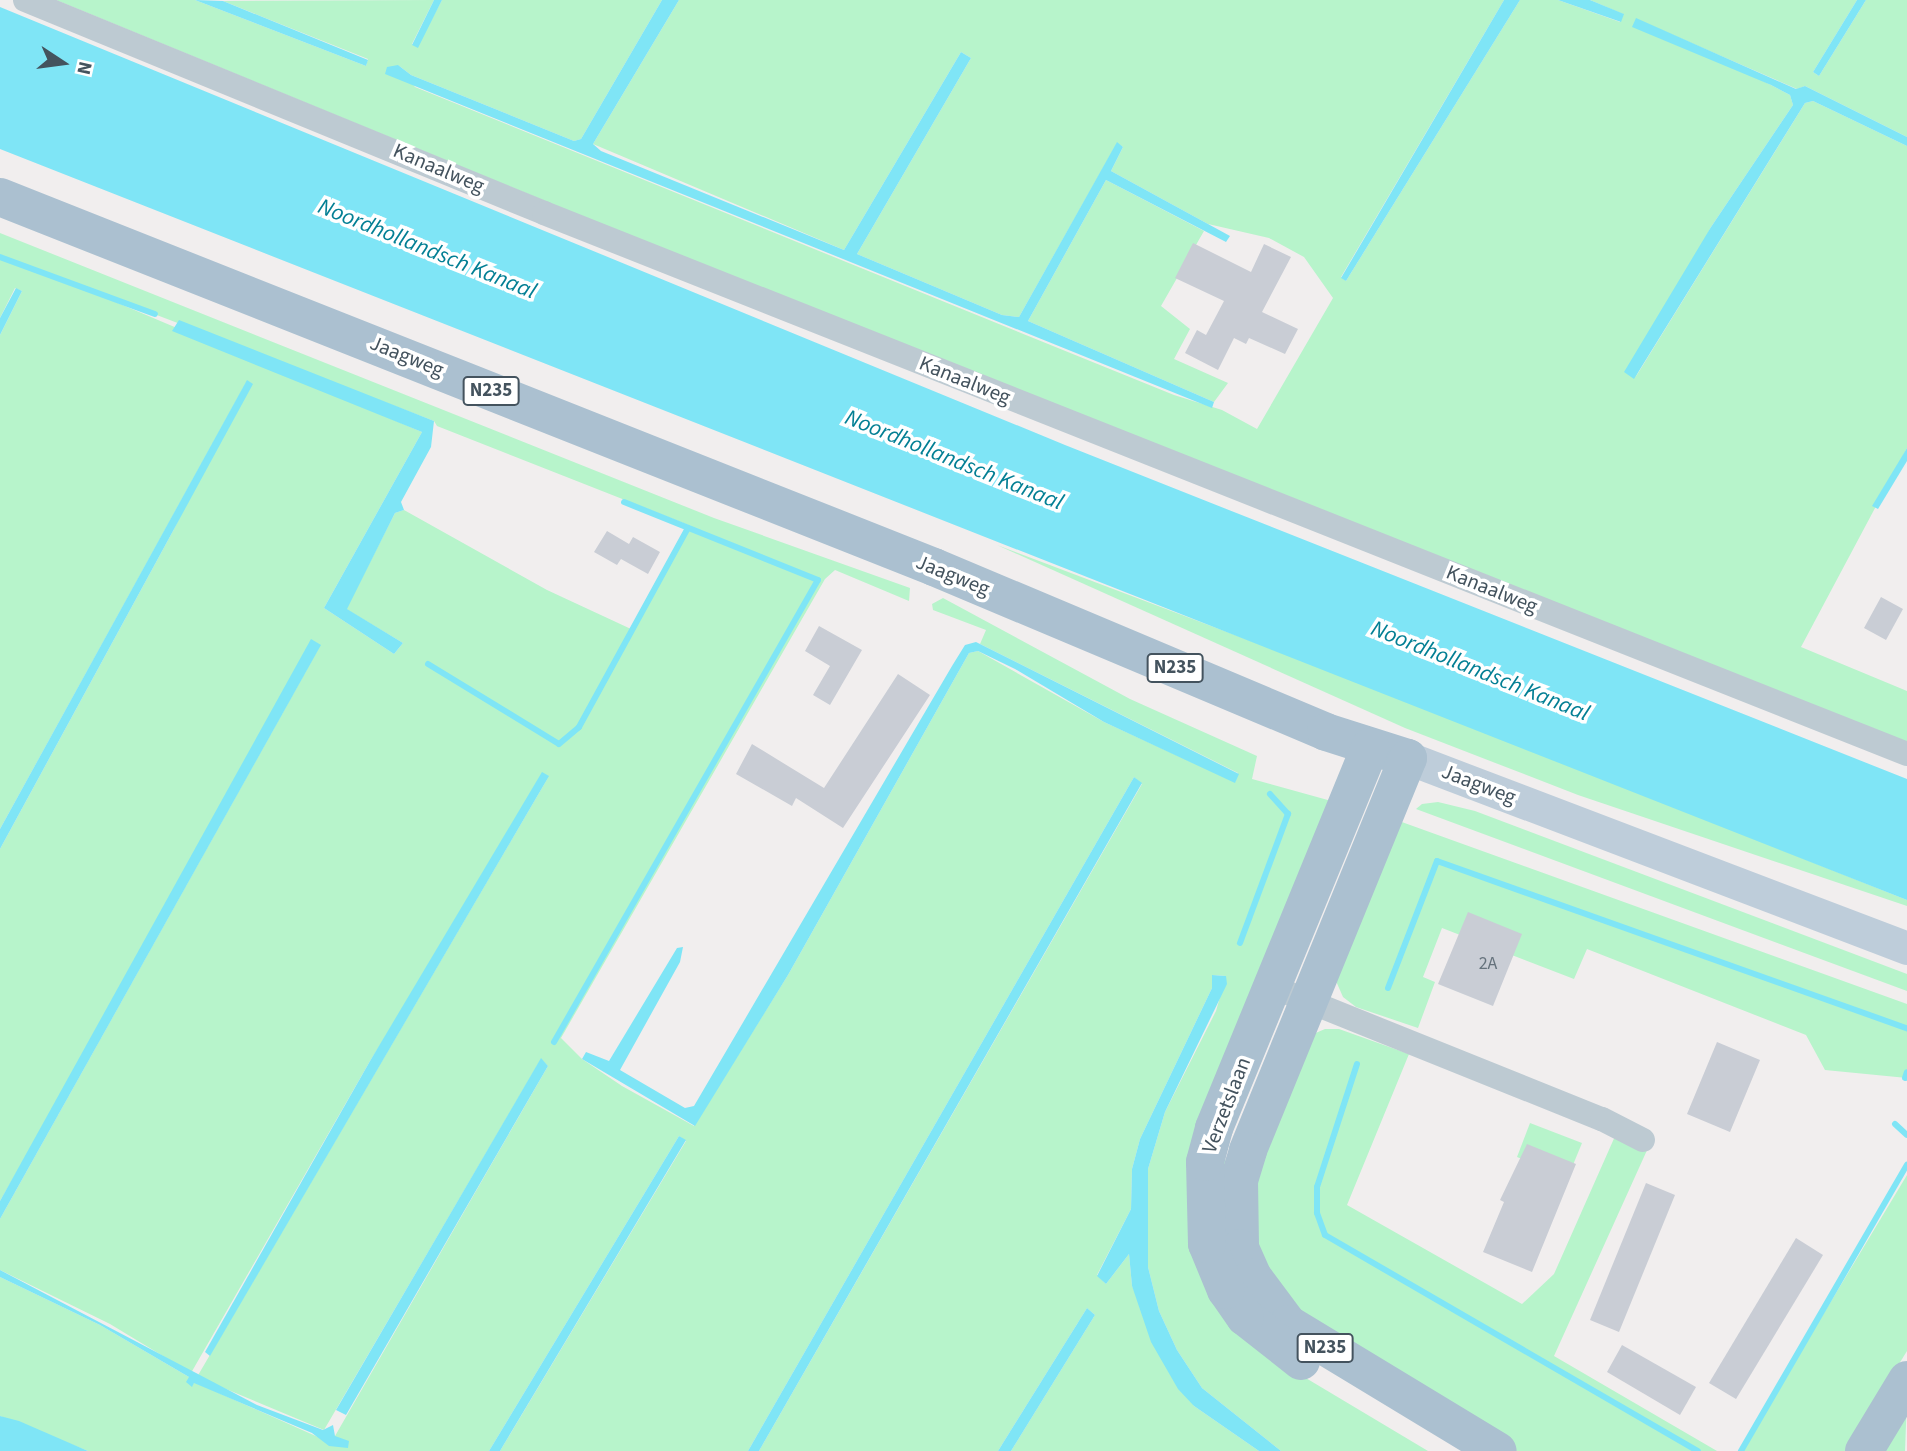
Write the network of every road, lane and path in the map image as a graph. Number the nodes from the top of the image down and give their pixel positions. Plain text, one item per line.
1 (25, 0) edge
2 (0, 197) edge
3 (1370, 747) junction
4 (1907, 754) edge
5 (1408, 758) junction
6 (1907, 948) edge
7 (1273, 987) junction
8 (1309, 1001) junction
9 (1643, 1140) dead end
10 (1907, 1380) edge
11 (1448, 1451) edge
12 (1498, 1451) edge
13 (1864, 1451) edge

1 - 4 street, Kanaalweg
2 - 3 main road, Jaagweg / N235
3 - 5 main road, Jaagweg / N235
3 - 7 main road, Verzetslaan / N235
5 - 6 main road, Jaagweg / N235
5 - 8 main road, Verzetslaan / N235
7 - 8 street
7 - 11 main road, Verzetslaan / N235
8 - 9 street
8 - 12 main road, Verzetslaan / N235
10 - 13 main road

